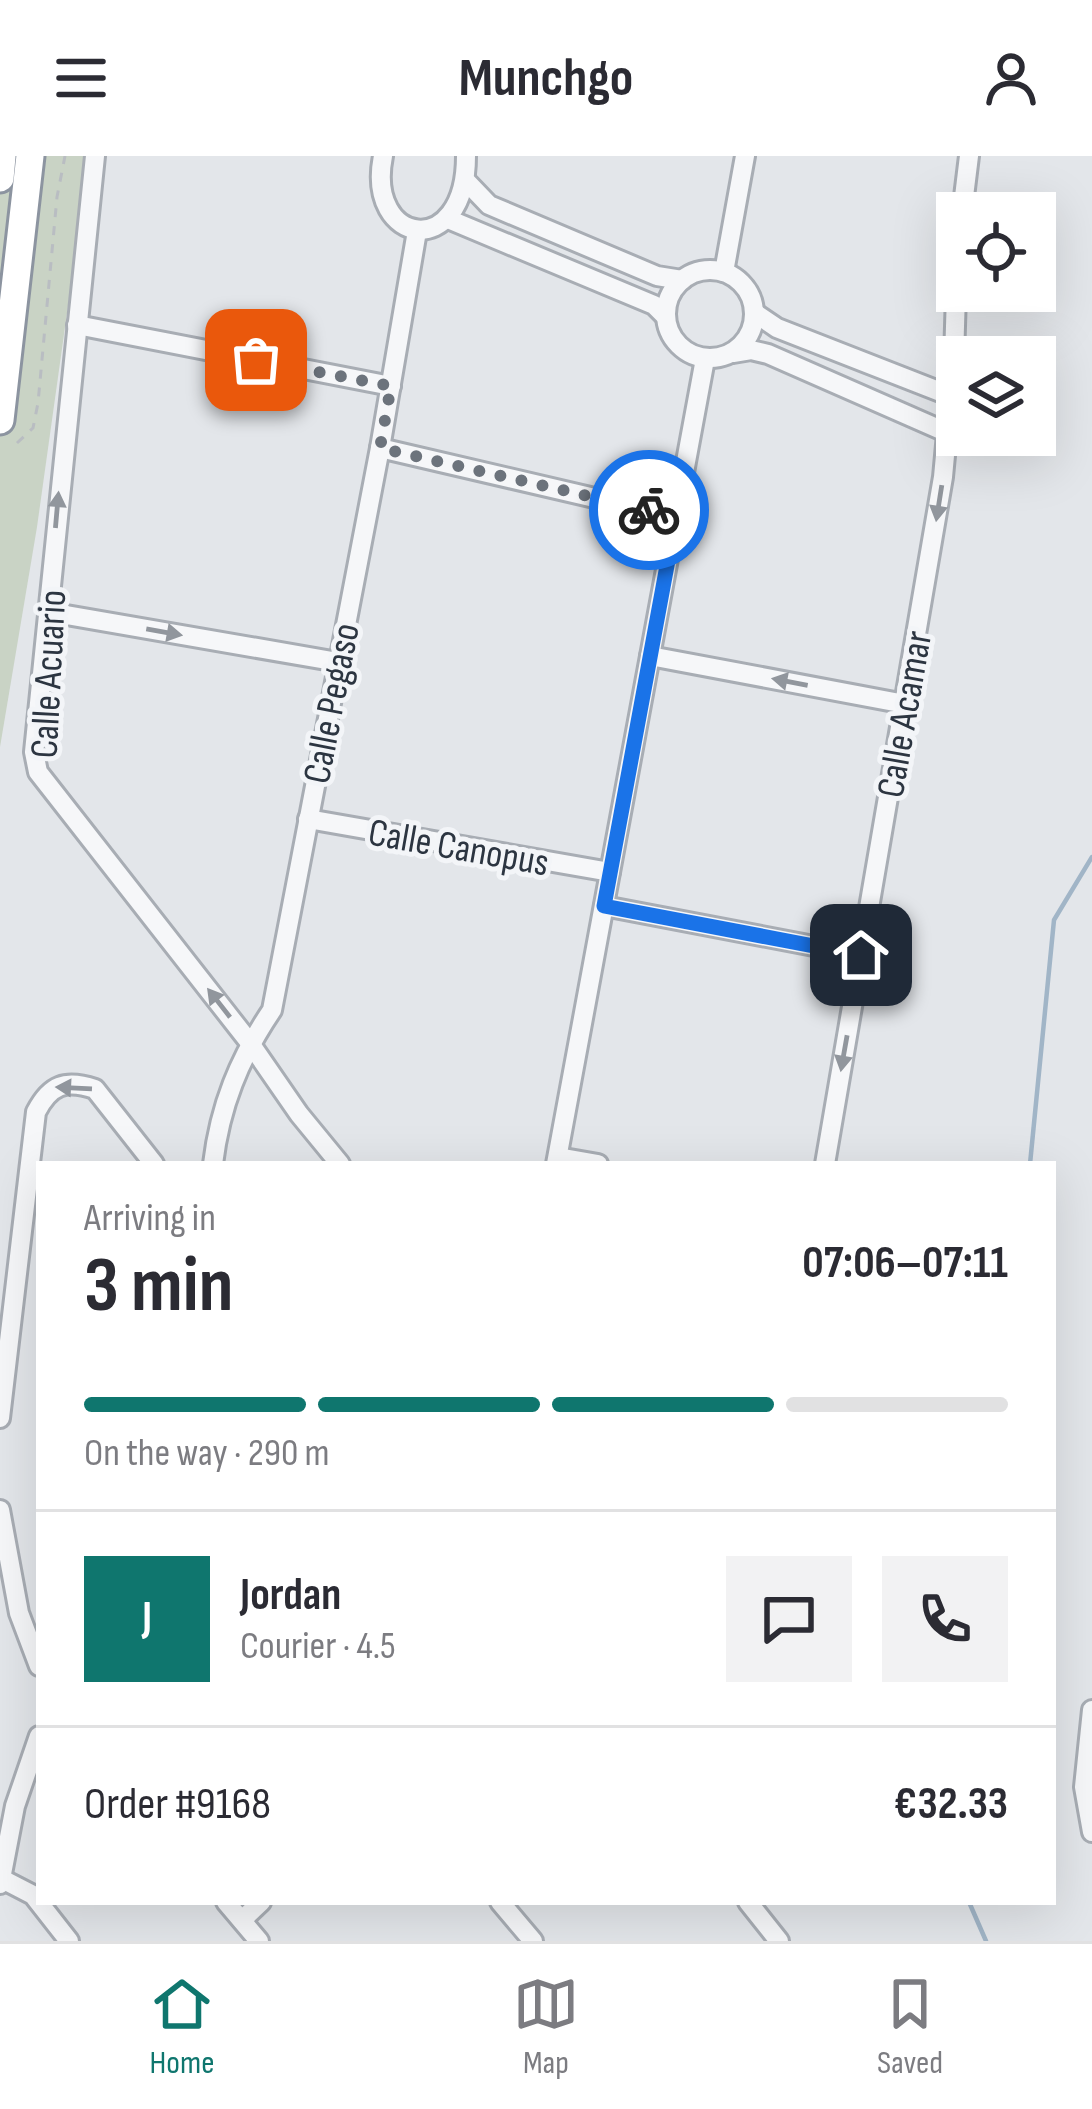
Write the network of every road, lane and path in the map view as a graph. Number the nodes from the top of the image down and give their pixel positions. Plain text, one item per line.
1 (2, 156) edge
2 (30, 156) edge
3 (65, 156) edge
4 (94, 156) edge
5 (382, 156) edge
6 (466, 156) edge
7 (746, 156) edge
8 (969, 156) edge
9 (0, 178) edge
10 (466, 181) junction
11 (965, 192) edge
12 (448, 220) junction
13 (417, 231) junction
14 (724, 272) junction
15 (682, 280) junction
16 (755, 313) junction
17 (665, 316) junction
18 (77, 325) junction
19 (733, 353) junction
20 (705, 359) junction
21 (391, 386) junction
22 (936, 390) edge
23 (0, 420) edge
24 (936, 428) edge
25 (17, 443) dead end
26 (380, 448) junction
27 (943, 456) edge
28 (676, 517) junction
29 (49, 612) junction
30 (650, 656) junction
31 (338, 662) junction
32 (905, 704) junction
33 (308, 819) junction
34 (610, 872) junction
35 (604, 906) junction
36 (861, 955) junction
37 (250, 1042) junction
38 (557, 1160) edge
39 (152, 1161) edge
40 (213, 1161) edge
41 (338, 1161) edge
42 (826, 1161) edge
43 (0, 1418) edge
44 (0, 1510) edge
45 (36, 1658) edge
46 (1092, 1710) edge
47 (36, 1745) edge
48 (1092, 1832) edge
49 (0, 1880) edge
50 (36, 1898) edge
51 (41, 1905) edge
52 (229, 1905) edge
53 (258, 1905) edge
54 (503, 1905) edge
55 (750, 1905) edge
56 (242, 1920) junction
57 (69, 1941) edge
58 (259, 1941) edge
59 (533, 1941) edge
60 (779, 1941) edge

1 - 9 highway
2 - 23 highway
3 - 25 path
4 - 18 street, Calle Acuario
5 - 13 street
6 - 10 street
7 - 14 street
8 - 11 street
10 - 12 street
10 - 15 street
12 - 13 street
12 - 17 street
13 - 21 street, Calle Pegaso
14 - 15 street
14 - 16 street
15 - 17 street
16 - 19 street
16 - 22 street
17 - 20 street
18 - 21 street
29 -> 18 street, Calle Acuario
19 - 20 street
19 - 24 street
20 - 28 street
21 - 26 street, Calle Pegaso
26 - 28 street
26 - 31 street, Calle Pegaso
27 -> 32 street, Calle Acamar
28 - 30 street
29 -> 31 street
37 -> 29 street, Calle Acuario
32 -> 30 street
30 - 34 street
31 - 33 street, Calle Pegaso
32 - 36 street, Calle Acamar
33 - 34 street, Calle Canopus
33 - 37 street, Calle Pegaso
34 - 35 street
35 - 36 street
35 - 38 street
36 -> 42 street, Calle Acamar
37 - 40 street, Calle Pegaso
37 - 41 street, Calle Acuario
39 -> 43 street
44 - 45 street
46 - 48 street
47 - 49 street
49 - 50 street
51 - 57 street
52 - 56 street
53 - 56 street
54 - 59 street
55 - 60 street
56 - 58 street

